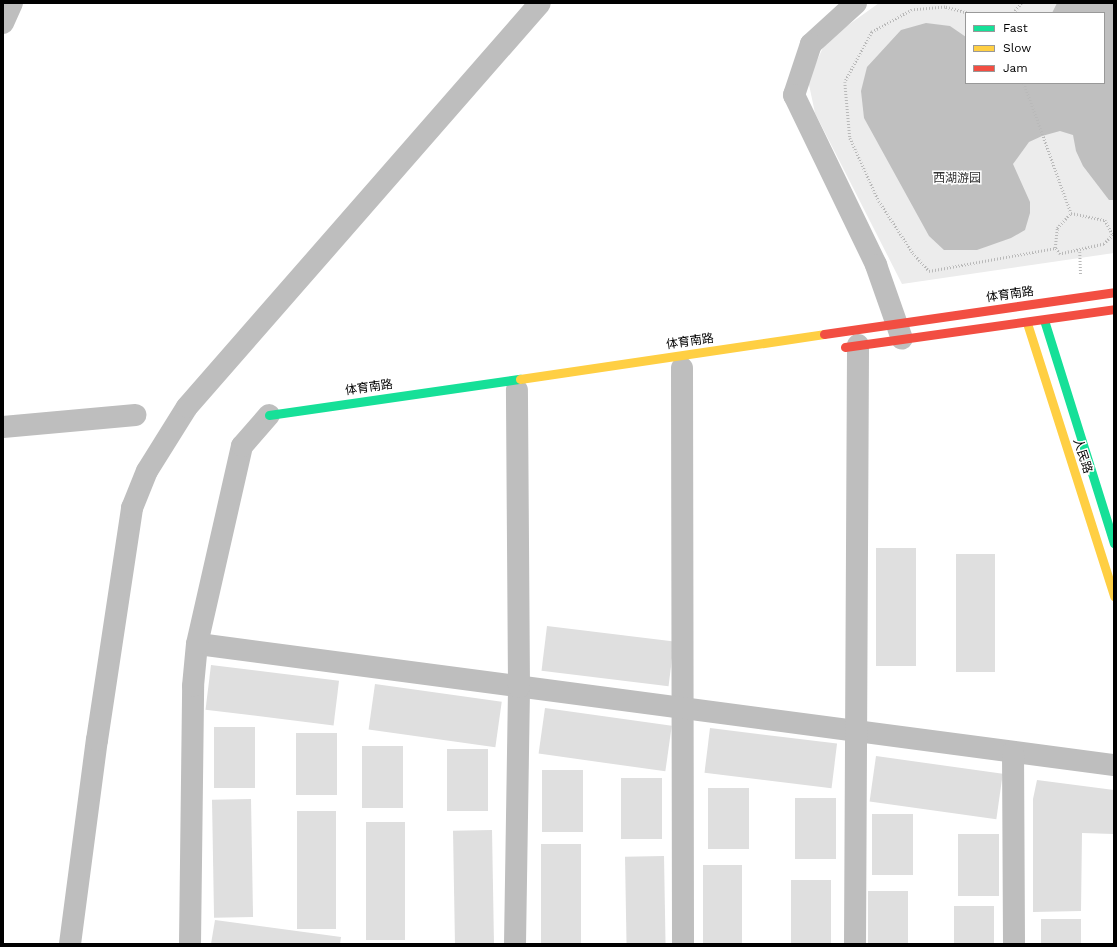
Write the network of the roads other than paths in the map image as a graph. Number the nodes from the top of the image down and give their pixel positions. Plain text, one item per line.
1 (12, 3) edge
2 (540, 3) edge
3 (856, 3) edge
4 (3, 23) edge
5 (1114, 292) edge
6 (1114, 309) edge
7 (1044, 320) junction
8 (1027, 323) junction
9 (900, 331) junction
10 (858, 345) junction
11 (835, 348) dead end
12 (682, 368) dead end
13 (521, 389) joint
14 (135, 415) dead end
15 (272, 419) junction
16 (3, 427) edge
17 (1114, 543) edge
18 (1114, 596) edge
19 (206, 645) junction
20 (519, 687) junction
21 (682, 708) junction
22 (856, 731) junction
23 (1013, 752) junction
24 (1114, 765) edge
25 (70, 944) edge
26 (190, 944) edge
27 (200, 944) edge
28 (515, 944) edge
29 (683, 944) edge
30 (856, 944) edge
31 (1014, 944) edge

1 - 4 street
2 - 25 street
3 - 9 street
5 - 9 street, 体育南路
6 - 7 street, 体育南路
7 - 8 street, 体育南路
7 - 17 street, 人民路
8 - 9 street, 体育南路
8 - 18 street, 人民路
9 - 10 street, 体育南路
9 - 15 street, 体育南路
10 - 11 street, 体育南路
10 - 22 street
12 - 21 street
13 - 15 street, 体育南路
13 - 20 street
14 - 16 street
15 - 19 street
15 - 26 street
19 - 20 street
19 - 27 street
20 - 21 street
20 - 28 street
21 - 22 street
21 - 29 street
22 - 23 street
22 - 30 street
23 - 24 street
23 - 31 street

